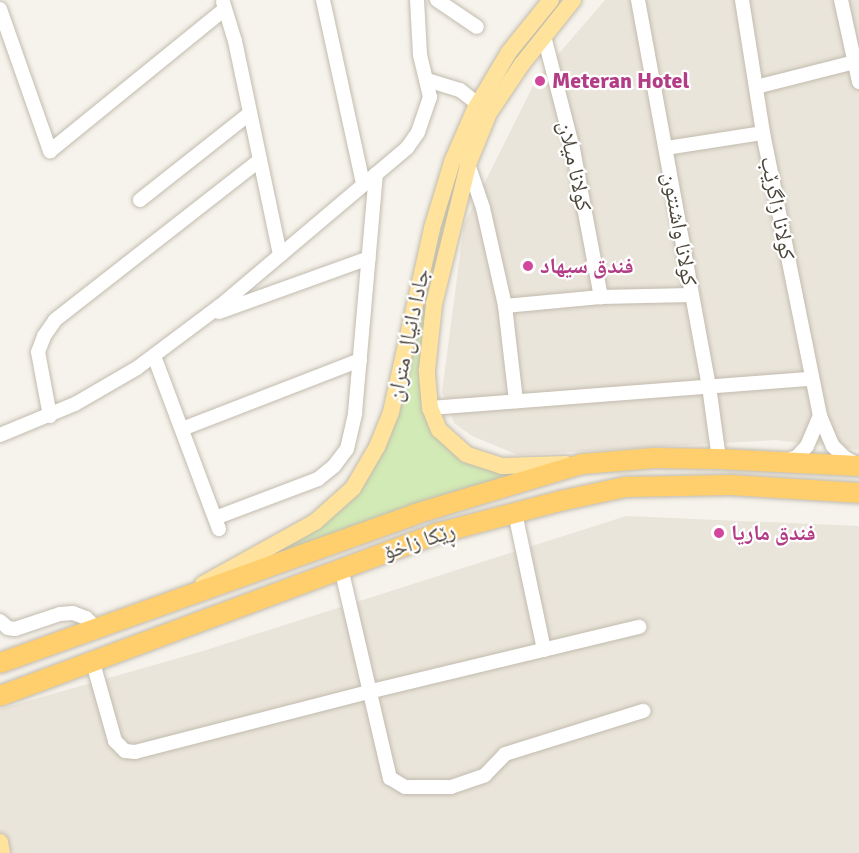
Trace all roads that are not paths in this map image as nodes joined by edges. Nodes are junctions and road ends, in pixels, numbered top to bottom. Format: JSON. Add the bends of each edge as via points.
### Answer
{"nodes":[{"id":1,"x":323,"y":0,"type":"edge"},
{"id":2,"x":417,"y":0,"type":"edge"},
{"id":3,"x":437,"y":0,"type":"edge"},
{"id":4,"x":551,"y":0,"type":"edge"},
{"id":5,"x":573,"y":0,"type":"edge"},
{"id":6,"x":638,"y":0,"type":"edge"},
{"id":7,"x":742,"y":0,"type":"edge"},
{"id":8,"x":841,"y":0,"type":"edge"},
{"id":9,"x":224,"y":4,"type":"edge"},
{"id":10,"x":0,"y":9,"type":"edge"},
{"id":11,"x":477,"y":27,"type":"dead end"},
{"id":12,"x":544,"y":36,"type":"junction"},
{"id":13,"x":857,"y":62,"type":"edge"},
{"id":14,"x":427,"y":80,"type":"junction"},
{"id":15,"x":859,"y":82,"type":"edge"},
{"id":16,"x":756,"y":87,"type":"junction"},
{"id":17,"x":478,"y":104,"type":"junction"},
{"id":18,"x":250,"y":113,"type":"junction"},
{"id":19,"x":763,"y":133,"type":"junction"},
{"id":20,"x":666,"y":148,"type":"junction"},
{"id":21,"x":462,"y":159,"type":"junction"},
{"id":22,"x":260,"y":160,"type":"junction"},
{"id":23,"x":376,"y":174,"type":"junction"},
{"id":24,"x":363,"y":184,"type":"junction"},
{"id":25,"x":140,"y":200,"type":"dead end"},
{"id":26,"x":280,"y":255,"type":"junction"},
{"id":27,"x":369,"y":258,"type":"junction"},
{"id":28,"x":691,"y":295,"type":"junction"},
{"id":29,"x":601,"y":297,"type":"junction"},
{"id":30,"x":505,"y":306,"type":"junction"},
{"id":31,"x":207,"y":316,"type":"junction"},
{"id":32,"x":154,"y":356,"type":"junction"},
{"id":33,"x":360,"y":360,"type":"junction"},
{"id":34,"x":811,"y":379,"type":"junction"},
{"id":35,"x":709,"y":386,"type":"junction"},
{"id":36,"x":516,"y":401,"type":"junction"},
{"id":37,"x":430,"y":408,"type":"junction"},
{"id":38,"x":50,"y":416,"type":"junction"},
{"id":39,"x":820,"y":416,"type":"junction"},
{"id":40,"x":182,"y":429,"type":"junction"},
{"id":41,"x":0,"y":435,"type":"edge"},
{"id":42,"x":719,"y":459,"type":"junction"},
{"id":43,"x":783,"y":462,"type":"junction"},
{"id":44,"x":582,"y":464,"type":"junction"},
{"id":45,"x":859,"y":466,"type":"edge"},
{"id":46,"x":859,"y":493,"type":"edge"},
{"id":47,"x":515,"y":513,"type":"junction"},
{"id":48,"x":341,"y":568,"type":"junction"},
{"id":49,"x":180,"y":599,"type":"junction"},
{"id":50,"x":0,"y":621,"type":"edge"},
{"id":51,"x":639,"y":627,"type":"dead end"},
{"id":52,"x":97,"y":629,"type":"junction"},
{"id":53,"x":544,"y":650,"type":"junction"},
{"id":54,"x":0,"y":663,"type":"edge"},
{"id":55,"x":93,"y":663,"type":"junction"},
{"id":56,"x":372,"y":691,"type":"junction"},
{"id":57,"x":0,"y":696,"type":"edge"},
{"id":58,"x":643,"y":711,"type":"dead end"},
{"id":59,"x":0,"y":842,"type":"edge"},
{"id":60,"x":2,"y":853,"type":"edge"}],
"edges":[{"from":1,"to":24,"type":"street"},
{"from":2,"to":14,"type":"street","via":[[420,55]]},
{"from":3,"to":11,"type":"street"},
{"from":4,"to":17,"type":"main road","name":"جادا دانيال متران","via":[[509,52]]},
{"from":5,"to":12,"type":"main road","name":"جادا دانيال متران"},
{"from":6,"to":20,"type":"street","name":"كولانا واشنتون"},
{"from":7,"to":16,"type":"street","name":"كولانا زاگرێب"},
{"from":8,"to":13,"type":"street"},
{"from":9,"to":10,"type":"street","via":[[50,151]]},
{"from":9,"to":18,"type":"street"},
{"from":12,"to":21,"type":"main road","name":"جادا دانيال متران","via":[[489,113]]},
{"from":12,"to":29,"type":"street","name":"كولانا ميلان","via":[[573,149]]},
{"from":13,"to":15,"type":"street"},
{"from":13,"to":16,"type":"street"},
{"from":14,"to":17,"type":"street","via":[[460,90]]},
{"from":14,"to":23,"type":"street","via":[[428,106],[418,132],[400,155]]},
{"from":16,"to":19,"type":"street","name":"كولانا زاگرێب"},
{"from":17,"to":21,"type":"main road","name":"جادا دانيال متران"},
{"from":18,"to":22,"type":"street"},
{"from":18,"to":25,"type":"street"},
{"from":19,"to":20,"type":"street"},
{"from":19,"to":34,"type":"street","name":"كولانا زاگرێب"},
{"from":20,"to":28,"type":"street","name":"كولانا واشنتون"},
{"from":21,"to":30,"type":"street"},
{"from":21,"to":37,"type":"main road","name":"جادا دانيال متران","via":[[434,304],[427,370]]},
{"from":21,"to":49,"type":"main road","name":"جادا دانيال متران","via":[[432,228],[391,412],[377,447],[353,488],[315,522]]},
{"from":22,"to":26,"type":"street"},
{"from":22,"to":38,"type":"street","via":[[55,320],[38,352]]},
{"from":23,"to":24,"type":"street"},
{"from":23,"to":27,"type":"street"},
{"from":24,"to":26,"type":"street"},
{"from":26,"to":31,"type":"street"},
{"from":27,"to":31,"type":"street"},
{"from":27,"to":33,"type":"street"},
{"from":28,"to":29,"type":"street"},
{"from":28,"to":35,"type":"street","name":"كولانا واشنتون"},
{"from":29,"to":30,"type":"street"},
{"from":30,"to":36,"type":"street"},
{"from":31,"to":32,"type":"street"},
{"from":32,"to":38,"type":"street","via":[[117,381]]},
{"from":32,"to":40,"type":"street"},
{"from":33,"to":40,"type":"street"},
{"from":33,"to":40,"type":"street","via":[[353,426],[347,449],[334,466],[307,484],[217,523]]},
{"from":34,"to":35,"type":"street"},
{"from":34,"to":39,"type":"street","name":"كولانا زاگرێب"},
{"from":35,"to":36,"type":"street"},
{"from":35,"to":42,"type":"street","name":"كولانا واشنتون"},
{"from":36,"to":37,"type":"street"},
{"from":37,"to":44,"type":"main road","name":"جادا دانيال متران","via":[[439,430],[466,454],[502,466]]},
{"from":38,"to":41,"type":"street"},
{"from":39,"to":43,"type":"street","via":[[807,446],[796,457]]},
{"from":39,"to":45,"type":"street","name":"كولانا زاگرێب","via":[[833,446]]},
{"from":42,"to":43,"type":"highway","name":"ڕێکا زاخۆ"},
{"from":42,"to":44,"type":"highway","name":"ڕێکا زاخۆ","via":[[655,458]]},
{"from":43,"to":45,"type":"highway","name":"ڕێکا زاخۆ"},
{"from":44,"to":49,"type":"highway","name":"ڕێکا زاخۆ","via":[[415,514]]},
{"from":46,"to":47,"type":"highway","name":"ڕێکا زاخۆ","via":[[729,485],[626,487]]},
{"from":47,"to":48,"type":"highway","name":"ڕێکا زاخۆ","via":[[435,534]]},
{"from":47,"to":53,"type":"street"},
{"from":48,"to":55,"type":"highway","name":"ڕێکا زاخۆ"},
{"from":48,"to":56,"type":"street"},
{"from":49,"to":52,"type":"highway","name":"ڕێکا زاخۆ"},
{"from":50,"to":52,"type":"street","via":[[15,629],[73,613],[86,618]]},
{"from":51,"to":53,"type":"street"},
{"from":52,"to":54,"type":"highway","name":"ڕێکا زاخۆ"},
{"from":53,"to":56,"type":"street"},
{"from":55,"to":56,"type":"street","via":[[115,741],[130,752]]},
{"from":55,"to":57,"type":"highway","name":"ڕێکا زاخۆ"},
{"from":56,"to":58,"type":"street","via":[[390,778],[405,787],[451,787],[485,775],[506,754]]},
{"from":59,"to":60,"type":"main road"}]}
